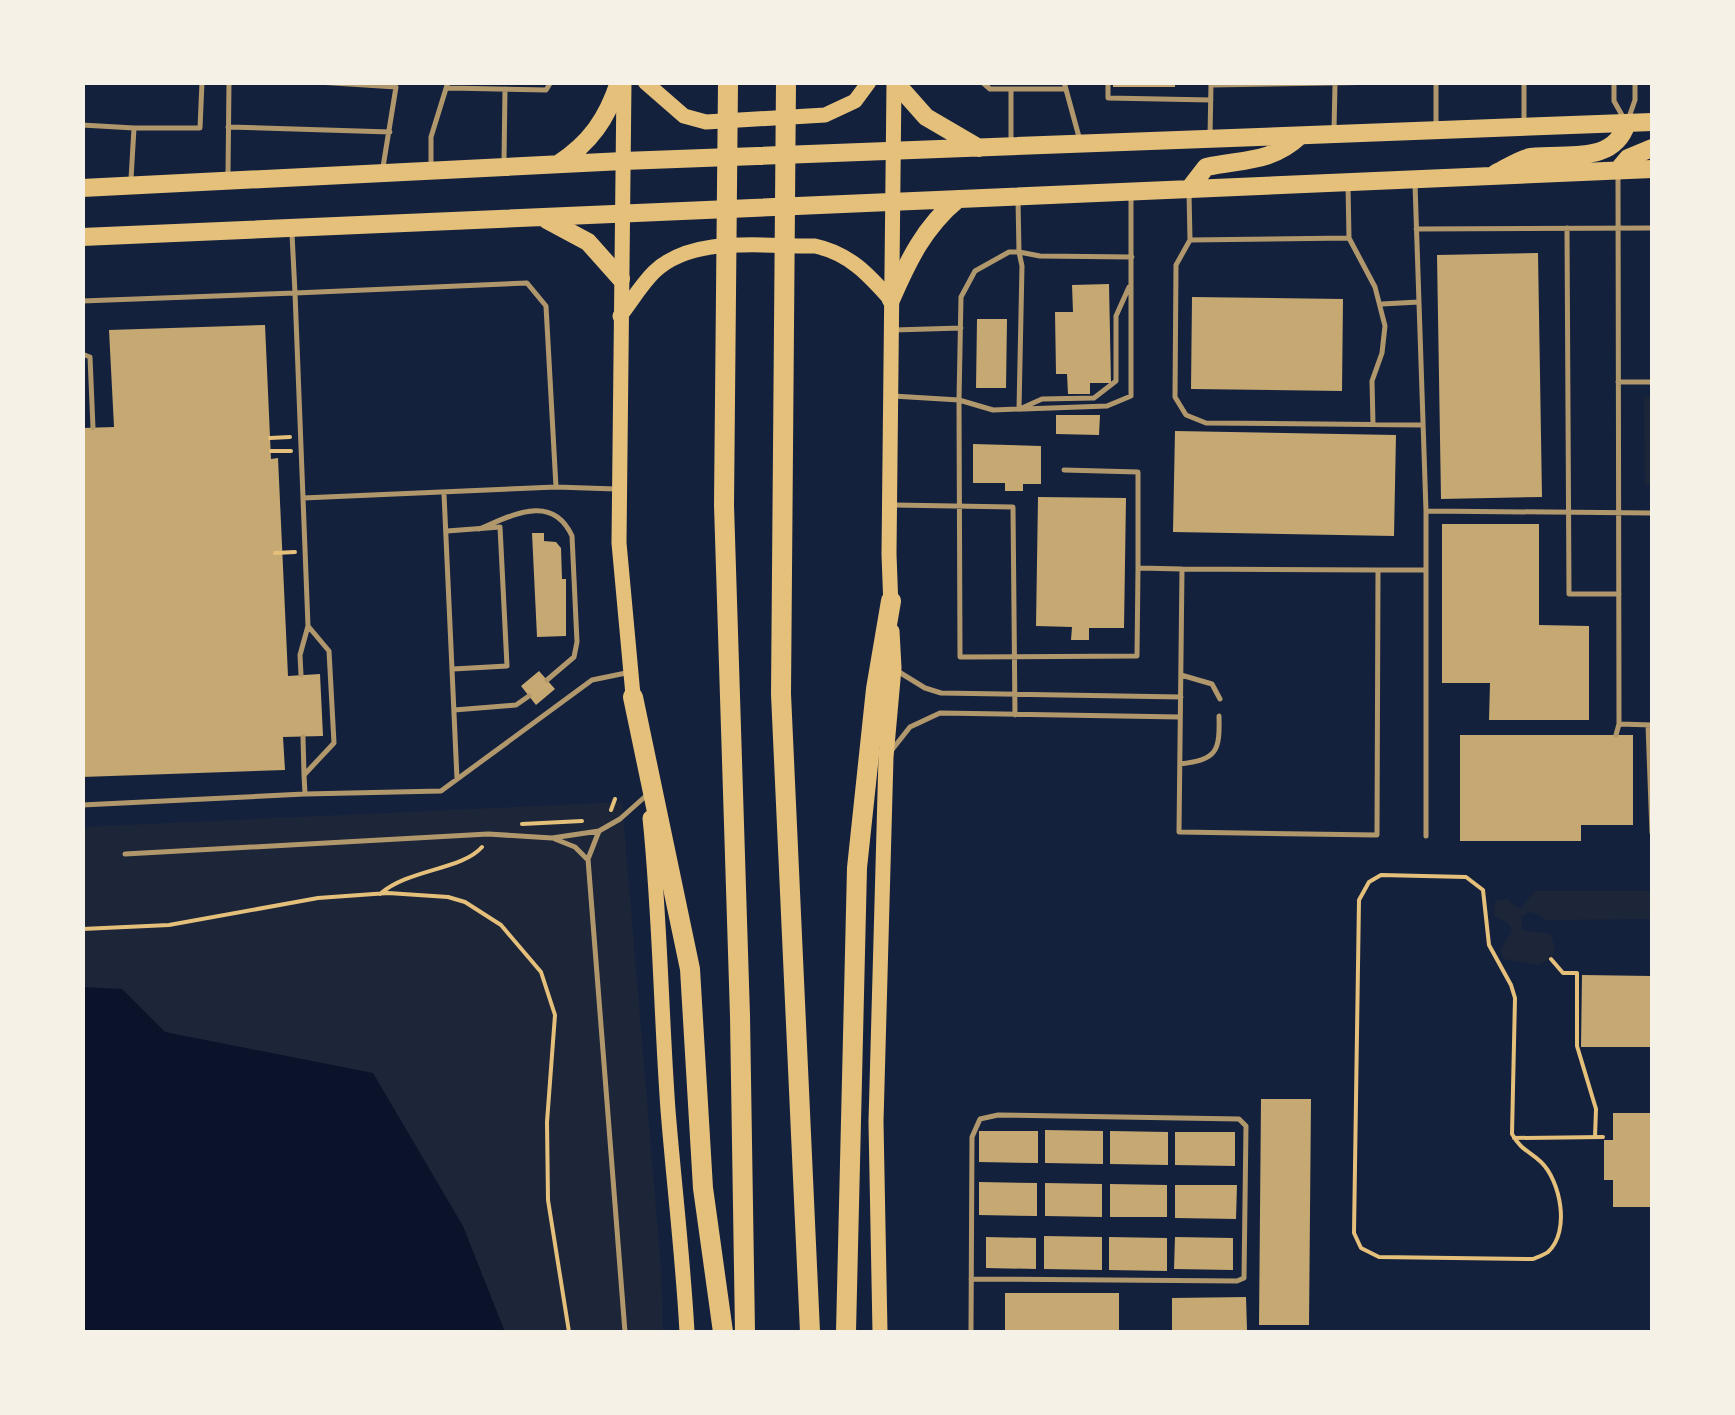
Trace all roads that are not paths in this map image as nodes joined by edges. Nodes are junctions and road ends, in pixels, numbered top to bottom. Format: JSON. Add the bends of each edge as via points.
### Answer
{"nodes":[{"id":1,"x":202,"y":82,"type":"edge"},
{"id":2,"x":229,"y":82,"type":"edge"},
{"id":3,"x":318,"y":82,"type":"edge"},
{"id":4,"x":551,"y":82,"type":"edge"},
{"id":5,"x":622,"y":82,"type":"edge"},
{"id":6,"x":645,"y":82,"type":"edge"},
{"id":7,"x":728,"y":82,"type":"edge"},
{"id":8,"x":786,"y":82,"type":"edge"},
{"id":9,"x":869,"y":82,"type":"edge"},
{"id":10,"x":894,"y":82,"type":"edge"},
{"id":11,"x":982,"y":82,"type":"edge"},
{"id":12,"x":1108,"y":82,"type":"edge"},
{"id":13,"x":1386,"y":82,"type":"edge"},
{"id":14,"x":1436,"y":82,"type":"edge"},
{"id":15,"x":1524,"y":82,"type":"edge"},
{"id":16,"x":1614,"y":82,"type":"edge"},
{"id":17,"x":1635,"y":82,"type":"edge"},
{"id":18,"x":396,"y":84,"type":"edge"},
{"id":19,"x":1211,"y":84,"type":"edge"},
{"id":20,"x":1286,"y":84,"type":"edge"},
{"id":21,"x":1335,"y":84,"type":"edge"},
{"id":22,"x":448,"y":85,"type":"edge"},
{"id":23,"x":1064,"y":86,"type":"edge"},
{"id":24,"x":505,"y":89,"type":"junction"},
{"id":25,"x":1012,"y":89,"type":"junction"},
{"id":26,"x":1211,"y":100,"type":"junction"},
{"id":27,"x":1652,"y":122,"type":"edge"},
{"id":28,"x":1627,"y":123,"type":"junction"},
{"id":29,"x":82,"y":125,"type":"edge"},
{"id":30,"x":228,"y":126,"type":"junction"},
{"id":31,"x":1524,"y":127,"type":"junction"},
{"id":32,"x":134,"y":128,"type":"junction"},
{"id":33,"x":1436,"y":131,"type":"junction"},
{"id":34,"x":390,"y":132,"type":"junction"},
{"id":35,"x":1334,"y":135,"type":"junction"},
{"id":36,"x":1300,"y":136,"type":"junction"},
{"id":37,"x":1210,"y":140,"type":"junction"},
{"id":38,"x":1082,"y":144,"type":"junction"},
{"id":39,"x":1011,"y":147,"type":"junction"},
{"id":40,"x":979,"y":148,"type":"junction"},
{"id":41,"x":1652,"y":148,"type":"edge"},
{"id":42,"x":893,"y":152,"type":"junction"},
{"id":43,"x":623,"y":162,"type":"junction"},
{"id":44,"x":557,"y":165,"type":"junction"},
{"id":45,"x":504,"y":168,"type":"junction"},
{"id":46,"x":1652,"y":168,"type":"edge"},
{"id":47,"x":1618,"y":170,"type":"junction"},
{"id":48,"x":430,"y":172,"type":"junction"},
{"id":49,"x":382,"y":175,"type":"junction"},
{"id":50,"x":1491,"y":176,"type":"junction"},
{"id":51,"x":1414,"y":179,"type":"junction"},
{"id":52,"x":1348,"y":182,"type":"junction"},
{"id":53,"x":228,"y":183,"type":"junction"},
{"id":54,"x":131,"y":187,"type":"junction"},
{"id":55,"x":82,"y":188,"type":"edge"},
{"id":56,"x":1188,"y":189,"type":"junction"},
{"id":57,"x":1131,"y":192,"type":"junction"},
{"id":58,"x":1018,"y":196,"type":"junction"},
{"id":59,"x":958,"y":199,"type":"junction"},
{"id":60,"x":893,"y":202,"type":"junction"},
{"id":61,"x":622,"y":214,"type":"junction"},
{"id":62,"x":542,"y":217,"type":"junction"},
{"id":63,"x":292,"y":228,"type":"junction"},
{"id":64,"x":1567,"y":228,"type":"junction"},
{"id":65,"x":1618,"y":228,"type":"junction"},
{"id":66,"x":1652,"y":228,"type":"edge"},
{"id":67,"x":1416,"y":229,"type":"junction"},
{"id":68,"x":82,"y":237,"type":"edge"},
{"id":69,"x":1350,"y":238,"type":"junction"},
{"id":70,"x":1190,"y":240,"type":"junction"},
{"id":71,"x":1019,"y":252,"type":"junction"},
{"id":72,"x":1132,"y":257,"type":"junction"},
{"id":73,"x":620,"y":278,"type":"junction"},
{"id":74,"x":1132,"y":282,"type":"junction"},
{"id":75,"x":296,"y":293,"type":"junction"},
{"id":76,"x":82,"y":300,"type":"edge"},
{"id":77,"x":892,"y":300,"type":"junction"},
{"id":78,"x":1419,"y":302,"type":"junction"},
{"id":79,"x":1381,"y":304,"type":"junction"},
{"id":80,"x":620,"y":316,"type":"junction"},
{"id":81,"x":960,"y":328,"type":"junction"},
{"id":82,"x":890,"y":330,"type":"junction"},
{"id":83,"x":82,"y":354,"type":"edge"},
{"id":84,"x":1618,"y":382,"type":"junction"},
{"id":85,"x":1652,"y":382,"type":"edge"},
{"id":86,"x":891,"y":396,"type":"junction"},
{"id":87,"x":959,"y":400,"type":"junction"},
{"id":88,"x":1019,"y":409,"type":"junction"},
{"id":89,"x":1372,"y":424,"type":"junction"},
{"id":90,"x":1423,"y":426,"type":"junction"},
{"id":91,"x":94,"y":428,"type":"dead end"},
{"id":92,"x":1064,"y":470,"type":"dead end"},
{"id":93,"x":556,"y":488,"type":"junction"},
{"id":94,"x":619,"y":489,"type":"junction"},
{"id":95,"x":444,"y":494,"type":"junction"},
{"id":96,"x":303,"y":498,"type":"junction"},
{"id":97,"x":889,"y":506,"type":"junction"},
{"id":98,"x":961,"y":506,"type":"junction"},
{"id":99,"x":1426,"y":511,"type":"junction"},
{"id":100,"x":1569,"y":512,"type":"junction"},
{"id":101,"x":1618,"y":512,"type":"junction"},
{"id":102,"x":1652,"y":513,"type":"edge"},
{"id":103,"x":479,"y":529,"type":"junction"},
{"id":104,"x":447,"y":531,"type":"junction"},
{"id":105,"x":1138,"y":568,"type":"junction"},
{"id":106,"x":1182,"y":569,"type":"junction"},
{"id":107,"x":1378,"y":570,"type":"junction"},
{"id":108,"x":1426,"y":570,"type":"junction"},
{"id":109,"x":1618,"y":594,"type":"junction"},
{"id":110,"x":891,"y":601,"type":"junction"},
{"id":111,"x":308,"y":626,"type":"junction"},
{"id":112,"x":1015,"y":656,"type":"junction"},
{"id":113,"x":894,"y":668,"type":"junction"},
{"id":114,"x":453,"y":669,"type":"junction"},
{"id":115,"x":629,"y":672,"type":"junction"},
{"id":116,"x":301,"y":675,"type":"dead end"},
{"id":117,"x":1181,"y":675,"type":"junction"},
{"id":118,"x":547,"y":680,"type":"dead end"},
{"id":119,"x":1016,"y":693,"type":"junction"},
{"id":120,"x":529,"y":696,"type":"dead end"},
{"id":121,"x":633,"y":696,"type":"junction"},
{"id":122,"x":1180,"y":697,"type":"junction"},
{"id":123,"x":1220,"y":699,"type":"dead end"},
{"id":124,"x":454,"y":710,"type":"junction"},
{"id":125,"x":1015,"y":715,"type":"junction"},
{"id":126,"x":1219,"y":716,"type":"dead end"},
{"id":127,"x":1180,"y":717,"type":"junction"},
{"id":128,"x":1619,"y":724,"type":"junction"},
{"id":129,"x":1650,"y":724,"type":"edge"},
{"id":130,"x":1616,"y":735,"type":"dead end"},
{"id":131,"x":303,"y":737,"type":"dead end"},
{"id":132,"x":886,"y":757,"type":"junction"},
{"id":133,"x":1180,"y":764,"type":"junction"},
{"id":134,"x":304,"y":775,"type":"junction"},
{"id":135,"x":457,"y":780,"type":"junction"},
{"id":136,"x":305,"y":794,"type":"junction"},
{"id":137,"x":648,"y":794,"type":"junction"},
{"id":138,"x":82,"y":805,"type":"edge"},
{"id":139,"x":599,"y":831,"type":"junction"},
{"id":140,"x":1652,"y":833,"type":"edge"},
{"id":141,"x":1426,"y":836,"type":"dead end"},
{"id":142,"x":552,"y":838,"type":"junction"},
{"id":143,"x":125,"y":854,"type":"dead end"},
{"id":144,"x":588,"y":860,"type":"junction"},
{"id":145,"x":971,"y":1280,"type":"junction"},
{"id":146,"x":625,"y":1332,"type":"edge"},
{"id":147,"x":687,"y":1332,"type":"edge"},
{"id":148,"x":723,"y":1332,"type":"edge"},
{"id":149,"x":745,"y":1332,"type":"edge"},
{"id":150,"x":810,"y":1332,"type":"edge"},
{"id":151,"x":846,"y":1332,"type":"edge"},
{"id":152,"x":880,"y":1332,"type":"edge"},
{"id":153,"x":972,"y":1332,"type":"edge"}],
"edges":[{"from":1,"to":32,"type":"lane","via":[[200,128]]},
{"from":2,"to":30,"type":"lane"},
{"from":3,"to":18,"type":"lane"},
{"from":4,"to":24,"type":"lane","via":[[546,90]]},
{"from":5,"to":43,"type":"main road"},
{"from":5,"to":44,"type":"main road","via":[[594,134]]},
{"from":6,"to":9,"type":"main road","via":[[684,116],[706,122],[826,115],[856,101]]},
{"from":7,"to":149,"type":"highway","via":[[724,505]]},
{"from":8,"to":150,"type":"highway","via":[[782,694]]},
{"from":10,"to":40,"type":"main road","via":[[926,118]]},
{"from":10,"to":42,"type":"main road"},
{"from":11,"to":25,"type":"lane"},
{"from":12,"to":26,"type":"lane","via":[[1108,98]]},
{"from":13,"to":21,"type":"lane"},
{"from":14,"to":33,"type":"lane"},
{"from":15,"to":31,"type":"lane"},
{"from":16,"to":28,"type":"lane","via":[[1614,101]]},
{"from":17,"to":28,"type":"lane"},
{"from":18,"to":34,"type":"lane"},
{"from":19,"to":20,"type":"lane"},
{"from":19,"to":26,"type":"lane"},
{"from":20,"to":21,"type":"lane"},
{"from":21,"to":35,"type":"lane"},
{"from":22,"to":24,"type":"lane"},
{"from":22,"to":48,"type":"lane","via":[[431,137]]},
{"from":23,"to":25,"type":"lane"},
{"from":23,"to":38,"type":"lane"},
{"from":24,"to":45,"type":"lane"},
{"from":25,"to":39,"type":"lane"},
{"from":26,"to":37,"type":"lane"},
{"from":27,"to":28,"type":"main road"},
{"from":28,"to":31,"type":"main road"},
{"from":28,"to":50,"type":"main road","via":[[1609,148],[1528,157]]},
{"from":29,"to":32,"type":"lane"},
{"from":30,"to":34,"type":"lane"},
{"from":30,"to":53,"type":"lane"},
{"from":31,"to":33,"type":"main road"},
{"from":32,"to":54,"type":"lane"},
{"from":33,"to":35,"type":"main road"},
{"from":34,"to":49,"type":"lane"},
{"from":35,"to":36,"type":"main road"},
{"from":36,"to":37,"type":"main road"},
{"from":36,"to":56,"type":"main road","via":[[1284,152],[1206,167]]},
{"from":37,"to":38,"type":"main road"},
{"from":38,"to":39,"type":"main road"},
{"from":39,"to":40,"type":"main road"},
{"from":40,"to":42,"type":"main road"},
{"from":41,"to":47,"type":"main road"},
{"from":42,"to":43,"type":"main road"},
{"from":42,"to":60,"type":"main road"},
{"from":43,"to":44,"type":"main road"},
{"from":43,"to":61,"type":"main road"},
{"from":44,"to":45,"type":"main road"},
{"from":45,"to":48,"type":"main road"},
{"from":46,"to":47,"type":"main road"},
{"from":47,"to":50,"type":"main road"},
{"from":47,"to":65,"type":"lane"},
{"from":48,"to":49,"type":"main road"},
{"from":49,"to":53,"type":"main road"},
{"from":50,"to":51,"type":"main road"},
{"from":51,"to":52,"type":"main road"},
{"from":51,"to":67,"type":"lane"},
{"from":52,"to":56,"type":"main road"},
{"from":52,"to":69,"type":"lane"},
{"from":53,"to":54,"type":"main road"},
{"from":54,"to":55,"type":"main road"},
{"from":56,"to":57,"type":"main road"},
{"from":56,"to":70,"type":"lane"},
{"from":57,"to":58,"type":"main road"},
{"from":57,"to":72,"type":"lane"},
{"from":58,"to":59,"type":"main road"},
{"from":58,"to":71,"type":"lane"},
{"from":59,"to":60,"type":"main road"},
{"from":59,"to":77,"type":"main road","via":[[920,241]]},
{"from":60,"to":61,"type":"main road"},
{"from":60,"to":77,"type":"main road"},
{"from":61,"to":62,"type":"main road"},
{"from":61,"to":73,"type":"main road"},
{"from":62,"to":63,"type":"main road"},
{"from":62,"to":73,"type":"main road","via":[[588,242]]},
{"from":63,"to":68,"type":"main road"},
{"from":63,"to":75,"type":"lane"},
{"from":64,"to":65,"type":"lane"},
{"from":64,"to":67,"type":"lane"},
{"from":64,"to":100,"type":"lane"},
{"from":65,"to":66,"type":"lane"},
{"from":65,"to":84,"type":"lane"},
{"from":67,"to":78,"type":"lane"},
{"from":69,"to":70,"type":"lane"},
{"from":69,"to":79,"type":"lane"},
{"from":70,"to":89,"type":"lane","via":[[1176,265],[1176,397],[1186,415],[1206,422]]},
{"from":71,"to":72,"type":"lane"},
{"from":71,"to":81,"type":"lane","via":[[974,271],[960,297]]},
{"from":71,"to":88,"type":"lane"},
{"from":72,"to":74,"type":"lane"},
{"from":73,"to":80,"type":"main road"},
{"from":74,"to":88,"type":"lane","via":[[1116,316],[1116,381],[1094,398],[1042,399]]},
{"from":74,"to":88,"type":"lane","via":[[1131,396],[1107,406]]},
{"from":75,"to":76,"type":"lane"},
{"from":75,"to":93,"type":"lane","via":[[527,284],[546,306]]},
{"from":75,"to":96,"type":"lane"},
{"from":77,"to":80,"type":"main road","via":[[832,249],[710,248],[676,256],[654,272]]},
{"from":77,"to":82,"type":"main road"},
{"from":78,"to":79,"type":"lane"},
{"from":78,"to":90,"type":"lane"},
{"from":79,"to":89,"type":"lane","via":[[1385,326],[1372,381]]},
{"from":80,"to":94,"type":"main road"},
{"from":81,"to":82,"type":"lane"},
{"from":81,"to":87,"type":"lane"},
{"from":82,"to":86,"type":"main road"},
{"from":83,"to":91,"type":"lane","via":[[90,357]]},
{"from":84,"to":85,"type":"lane"},
{"from":84,"to":101,"type":"lane"},
{"from":86,"to":87,"type":"lane"},
{"from":86,"to":97,"type":"main road"},
{"from":87,"to":88,"type":"lane"},
{"from":87,"to":98,"type":"lane"},
{"from":89,"to":90,"type":"lane"},
{"from":90,"to":99,"type":"lane"},
{"from":92,"to":105,"type":"lane","via":[[1138,472]]},
{"from":93,"to":94,"type":"lane"},
{"from":93,"to":95,"type":"lane"},
{"from":94,"to":115,"type":"main road"},
{"from":95,"to":96,"type":"lane"},
{"from":95,"to":104,"type":"lane"},
{"from":96,"to":111,"type":"lane"},
{"from":97,"to":98,"type":"lane"},
{"from":97,"to":110,"type":"main road"},
{"from":98,"to":112,"type":"lane","via":[[1014,507]]},
{"from":98,"to":112,"type":"lane","via":[[960,656]]},
{"from":99,"to":100,"type":"lane"},
{"from":99,"to":108,"type":"lane"},
{"from":100,"to":101,"type":"lane"},
{"from":100,"to":109,"type":"lane","via":[[1569,594]]},
{"from":101,"to":102,"type":"lane"},
{"from":101,"to":109,"type":"lane"},
{"from":103,"to":104,"type":"lane"},
{"from":103,"to":114,"type":"lane","via":[[500,528],[507,666]]},
{"from":103,"to":118,"type":"lane","via":[[512,513],[542,511],[558,516],[572,536],[577,642],[574,657]]},
{"from":104,"to":114,"type":"lane"},
{"from":105,"to":106,"type":"lane"},
{"from":105,"to":112,"type":"lane","via":[[1137,656]]},
{"from":106,"to":107,"type":"lane"},
{"from":106,"to":117,"type":"lane"},
{"from":107,"to":108,"type":"lane"},
{"from":107,"to":133,"type":"lane","via":[[1377,835],[1180,832]]},
{"from":108,"to":141,"type":"lane"},
{"from":109,"to":128,"type":"lane"},
{"from":110,"to":113,"type":"main road"},
{"from":110,"to":151,"type":"highway","via":[[857,868]]},
{"from":111,"to":116,"type":"lane"},
{"from":111,"to":134,"type":"lane","via":[[330,651],[334,743]]},
{"from":112,"to":119,"type":"lane"},
{"from":113,"to":119,"type":"lane","via":[[941,693]]},
{"from":113,"to":132,"type":"main road"},
{"from":114,"to":124,"type":"lane"},
{"from":115,"to":121,"type":"main road"},
{"from":115,"to":135,"type":"lane","via":[[592,680]]},
{"from":117,"to":122,"type":"lane"},
{"from":117,"to":123,"type":"lane","via":[[1212,684]]},
{"from":119,"to":122,"type":"lane"},
{"from":119,"to":125,"type":"lane"},
{"from":120,"to":124,"type":"lane","via":[[516,706]]},
{"from":121,"to":137,"type":"main road"},
{"from":121,"to":148,"type":"highway","via":[[690,969],[703,1188]]},
{"from":122,"to":127,"type":"lane"},
{"from":124,"to":135,"type":"lane"},
{"from":125,"to":127,"type":"lane"},
{"from":125,"to":132,"type":"lane","via":[[924,718]]},
{"from":126,"to":133,"type":"lane","via":[[1214,754]]},
{"from":127,"to":133,"type":"lane"},
{"from":128,"to":129,"type":"lane"},
{"from":128,"to":130,"type":"lane"},
{"from":129,"to":140,"type":"lane"},
{"from":131,"to":134,"type":"lane"},
{"from":132,"to":152,"type":"main road","via":[[876,1122]]},
{"from":134,"to":136,"type":"lane"},
{"from":135,"to":136,"type":"lane","via":[[442,791]]},
{"from":136,"to":138,"type":"lane"},
{"from":137,"to":139,"type":"lane"},
{"from":137,"to":147,"type":"main road"},
{"from":139,"to":142,"type":"lane"},
{"from":139,"to":144,"type":"lane"},
{"from":142,"to":143,"type":"lane","via":[[488,834]]},
{"from":142,"to":144,"type":"lane","via":[[576,846]]},
{"from":144,"to":146,"type":"lane"},
{"from":145,"to":145,"type":"lane","via":[[972,1138],[980,1120],[1239,1120],[1246,1126],[1244,1278]]},
{"from":145,"to":153,"type":"lane"}]}
